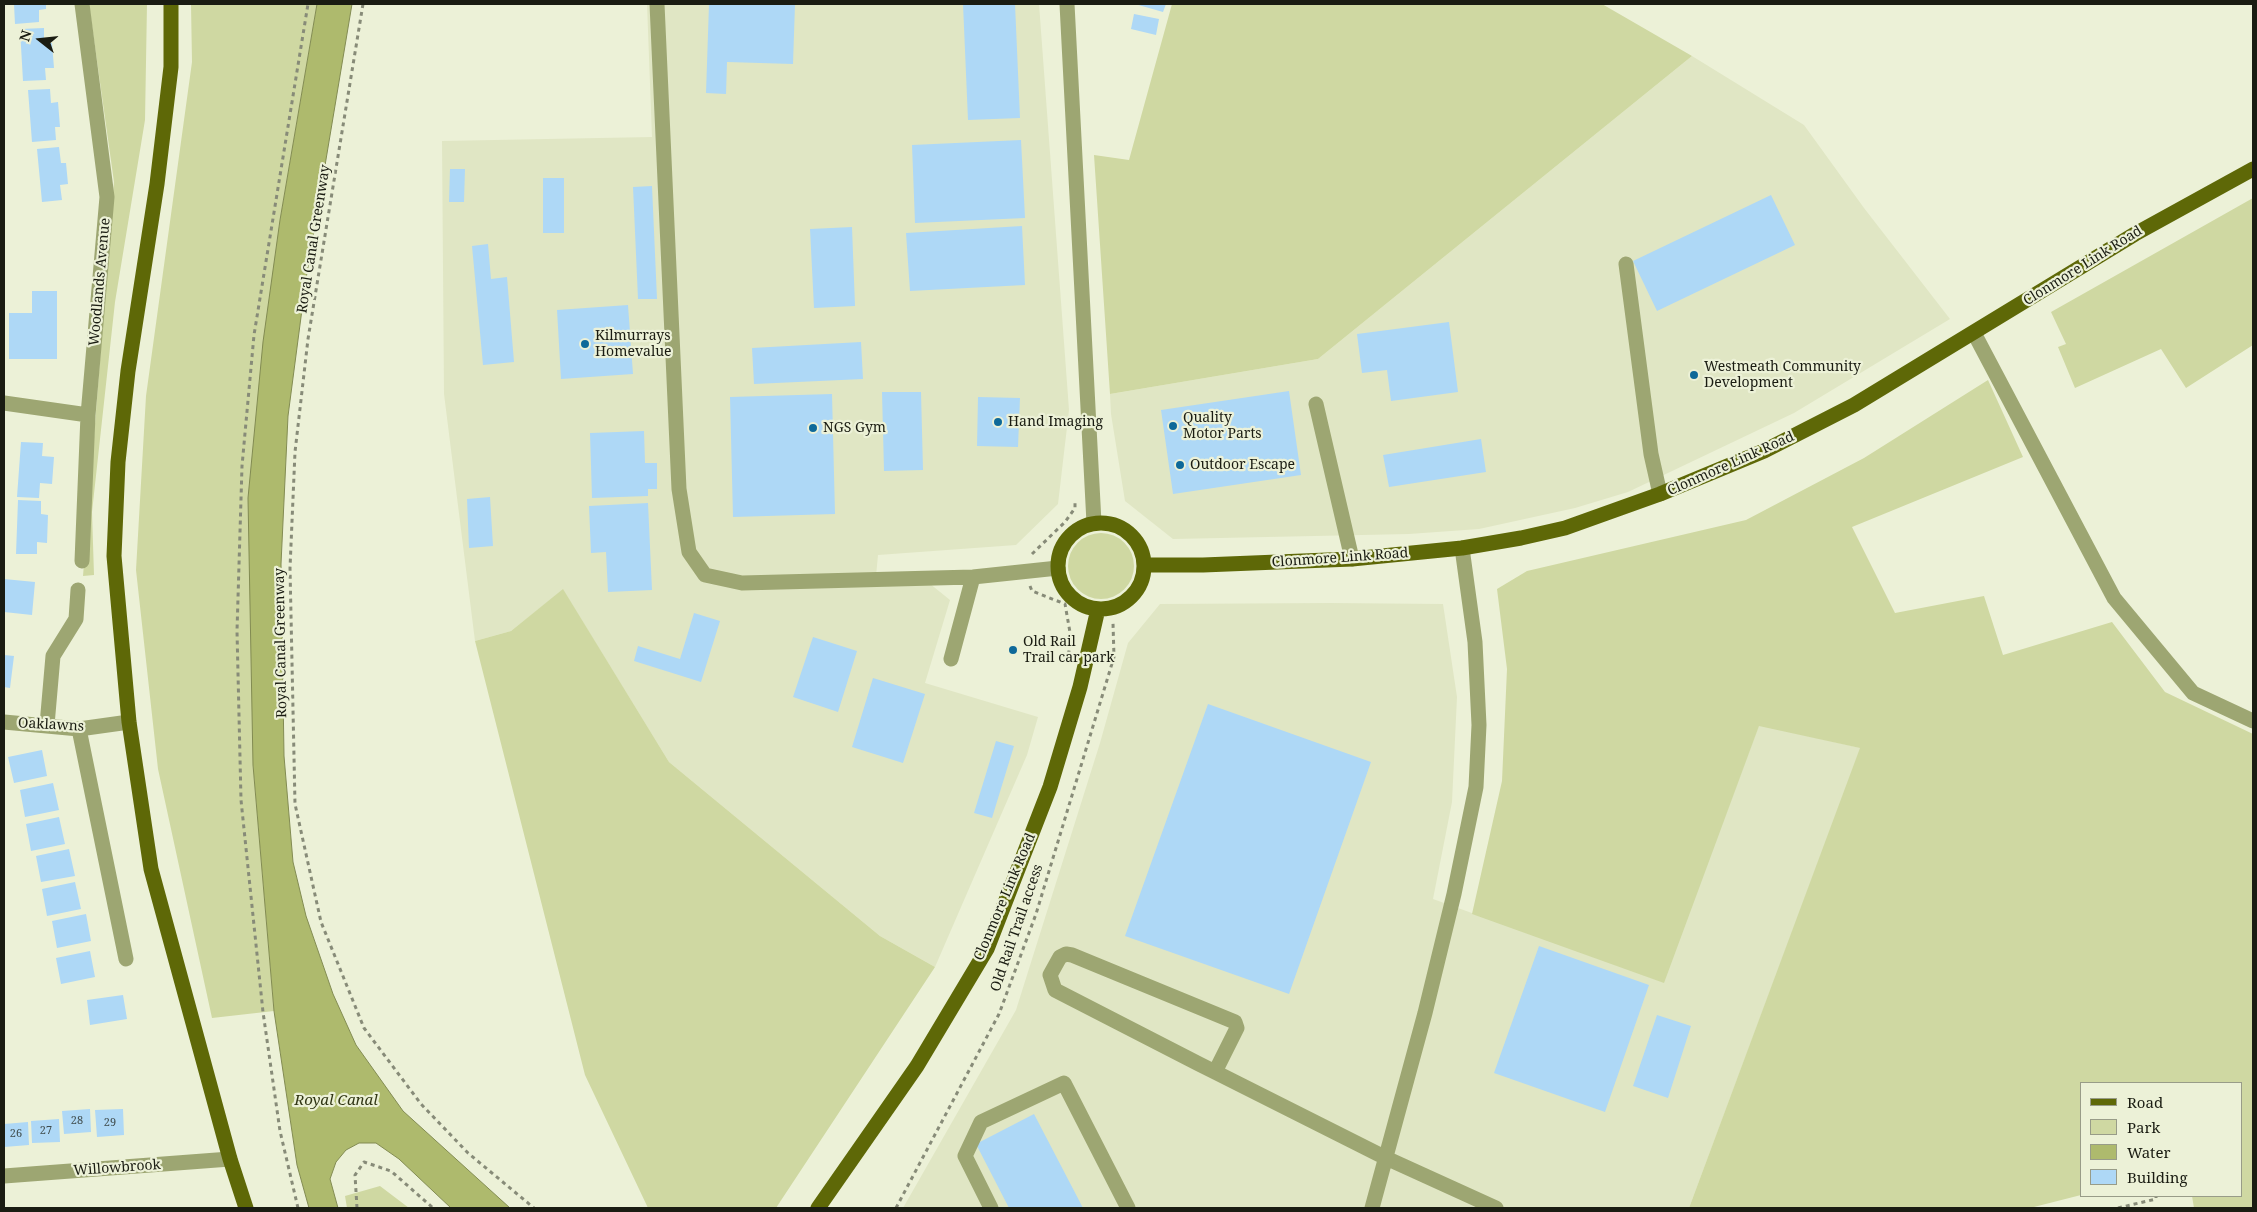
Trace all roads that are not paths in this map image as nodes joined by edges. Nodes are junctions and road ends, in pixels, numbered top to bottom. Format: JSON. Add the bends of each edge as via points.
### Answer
{"nodes":[{"id":1,"x":82,"y":4,"type":"edge"},
{"id":2,"x":171,"y":4,"type":"edge"},
{"id":3,"x":657,"y":4,"type":"edge"},
{"id":4,"x":1066,"y":4,"type":"edge"},
{"id":5,"x":2253,"y":169,"type":"edge"},
{"id":6,"x":1626,"y":264,"type":"dead end"},
{"id":7,"x":1974,"y":333,"type":"junction"},
{"id":8,"x":4,"y":403,"type":"edge"},
{"id":9,"x":1316,"y":404,"type":"dead end"},
{"id":10,"x":88,"y":415,"type":"junction"},
{"id":11,"x":1660,"y":494,"type":"junction"},
{"id":12,"x":1094,"y":523,"type":"junction"},
{"id":13,"x":1462,"y":548,"type":"junction"},
{"id":14,"x":1352,"y":559,"type":"junction"},
{"id":15,"x":82,"y":561,"type":"dead end"},
{"id":16,"x":1145,"y":565,"type":"junction"},
{"id":17,"x":1058,"y":568,"type":"junction"},
{"id":18,"x":973,"y":578,"type":"junction"},
{"id":19,"x":78,"y":590,"type":"dead end"},
{"id":20,"x":1105,"y":608,"type":"junction"},
{"id":21,"x":951,"y":659,"type":"dead end"},
{"id":22,"x":2253,"y":721,"type":"edge"},
{"id":23,"x":4,"y":722,"type":"edge"},
{"id":24,"x":129,"y":722,"type":"junction"},
{"id":25,"x":47,"y":726,"type":"junction"},
{"id":26,"x":79,"y":728,"type":"junction"},
{"id":27,"x":126,"y":959,"type":"dead end"},
{"id":28,"x":1215,"y":1072,"type":"junction"},
{"id":29,"x":1386,"y":1158,"type":"junction"},
{"id":30,"x":230,"y":1159,"type":"junction"},
{"id":31,"x":4,"y":1176,"type":"edge"},
{"id":32,"x":1373,"y":1204,"type":"edge"},
{"id":33,"x":246,"y":1208,"type":"edge"},
{"id":34,"x":818,"y":1208,"type":"edge"},
{"id":35,"x":991,"y":1208,"type":"edge"},
{"id":36,"x":1128,"y":1208,"type":"edge"},
{"id":37,"x":1496,"y":1208,"type":"edge"}],
"edges":[{"from":1,"to":10,"type":"street","name":"Woodlands Avenue","via":[[108,197]]},
{"from":2,"to":24,"type":"main road","via":[[171,67],[118,462],[114,556]]},
{"from":3,"to":18,"type":"street","via":[[679,489],[689,552],[705,575],[742,583]]},
{"from":4,"to":12,"type":"street"},
{"from":5,"to":7,"type":"main road","name":"Clonmore Link Road","via":[[2135,234]]},
{"from":6,"to":11,"type":"street","via":[[1651,454]]},
{"from":7,"to":11,"type":"main road","name":"Clonmore Link Road","via":[[1854,405],[1764,451]]},
{"from":7,"to":22,"type":"street","via":[[2114,598],[2193,693]]},
{"from":8,"to":10,"type":"street"},
{"from":9,"to":14,"type":"street"},
{"from":10,"to":15,"type":"street","name":"Woodlands Avenue"},
{"from":11,"to":13,"type":"main road","name":"Clonmore Link Road","via":[[1565,528]]},
{"from":12,"to":16,"type":"main road","via":[[1109,523],[1123,528],[1142,550]]},
{"from":12,"to":17,"type":"main road","via":[[1072,534],[1062,550]]},
{"from":13,"to":14,"type":"main road","name":"Clonmore Link Road"},
{"from":13,"to":29,"type":"street","via":[[1476,642],[1479,724],[1476,787],[1454,894]]},
{"from":14,"to":16,"type":"main road","name":"Clonmore Link Road"},
{"from":16,"to":20,"type":"main road","via":[[1136,592],[1126,602]]},
{"from":17,"to":18,"type":"street"},
{"from":17,"to":20,"type":"main road","via":[[1066,591],[1075,600],[1086,606]]},
{"from":18,"to":21,"type":"street"},
{"from":19,"to":25,"type":"street","via":[[76,620],[54,656]]},
{"from":20,"to":34,"type":"main road","name":"Clonmore Link Road","via":[[1050,786],[987,949],[917,1066]]},
{"from":23,"to":25,"type":"street","name":"Oaklawns"},
{"from":24,"to":26,"type":"street","name":"Oaklawns"},
{"from":24,"to":30,"type":"main road","via":[[151,869]]},
{"from":25,"to":26,"type":"street","name":"Oaklawns"},
{"from":26,"to":27,"type":"street"},
{"from":28,"to":28,"type":"street","via":[[1055,990],[1050,976],[1060,957],[1072,955],[1235,1022],[1237,1028]]},
{"from":28,"to":29,"type":"street"},
{"from":29,"to":32,"type":"street"},
{"from":29,"to":37,"type":"street"},
{"from":30,"to":31,"type":"street","name":"Willowbrook"},
{"from":30,"to":33,"type":"main road"},
{"from":35,"to":36,"type":"street","via":[[966,1156],[981,1122],[1064,1083]]}]}
